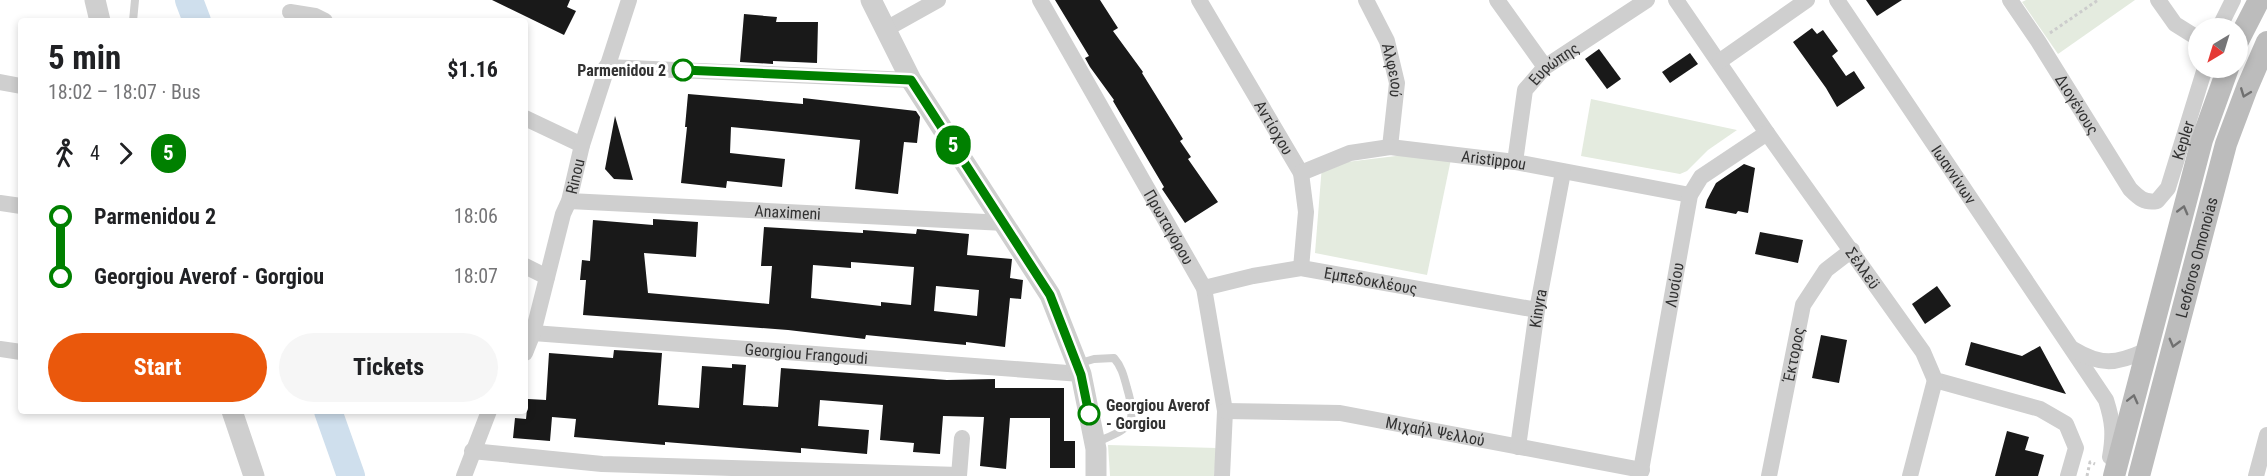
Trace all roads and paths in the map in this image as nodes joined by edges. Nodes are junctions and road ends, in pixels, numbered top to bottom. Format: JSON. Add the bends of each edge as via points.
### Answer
{"nodes":[{"id":1,"x":95,"y":0,"type":"edge"},
{"id":2,"x":135,"y":0,"type":"edge"},
{"id":3,"x":629,"y":0,"type":"edge"},
{"id":4,"x":872,"y":0,"type":"edge"},
{"id":5,"x":938,"y":0,"type":"edge"},
{"id":6,"x":1040,"y":0,"type":"edge"},
{"id":7,"x":1199,"y":0,"type":"edge"},
{"id":8,"x":1366,"y":0,"type":"edge"},
{"id":9,"x":1497,"y":0,"type":"edge"},
{"id":10,"x":1647,"y":0,"type":"edge"},
{"id":11,"x":1676,"y":0,"type":"edge"},
{"id":12,"x":1807,"y":0,"type":"edge"},
{"id":13,"x":1837,"y":0,"type":"edge"},
{"id":14,"x":2010,"y":0,"type":"edge"},
{"id":15,"x":2098,"y":0,"type":"edge"},
{"id":16,"x":2157,"y":0,"type":"edge"},
{"id":17,"x":2233,"y":0,"type":"edge"},
{"id":18,"x":2259,"y":0,"type":"edge"},
{"id":19,"x":290,"y":11,"type":"edge"},
{"id":20,"x":99,"y":18,"type":"edge"},
{"id":21,"x":133,"y":18,"type":"edge"},
{"id":22,"x":319,"y":18,"type":"edge"},
{"id":23,"x":2224,"y":18,"type":"edge"},
{"id":24,"x":2248,"y":22,"type":"edge"},
{"id":25,"x":886,"y":28,"type":"junction"},
{"id":26,"x":2188,"y":32,"type":"edge"},
{"id":27,"x":2038,"y":41,"type":"junction"},
{"id":28,"x":2267,"y":42,"type":"edge"},
{"id":29,"x":1720,"y":61,"type":"junction"},
{"id":30,"x":606,"y":67,"type":"junction"},
{"id":31,"x":1545,"y":67,"type":"junction"},
{"id":32,"x":2202,"y":78,"type":"edge"},
{"id":33,"x":2224,"y":78,"type":"edge"},
{"id":34,"x":911,"y":80,"type":"junction"},
{"id":35,"x":0,"y":82,"type":"edge"},
{"id":36,"x":18,"y":85,"type":"edge"},
{"id":37,"x":528,"y":119,"type":"edge"},
{"id":38,"x":1767,"y":133,"type":"junction"},
{"id":39,"x":582,"y":145,"type":"junction"},
{"id":40,"x":1390,"y":147,"type":"junction"},
{"id":41,"x":1515,"y":162,"type":"junction"},
{"id":42,"x":1563,"y":172,"type":"junction"},
{"id":43,"x":1301,"y":173,"type":"junction"},
{"id":44,"x":1690,"y":195,"type":"junction"},
{"id":45,"x":569,"y":201,"type":"junction"},
{"id":46,"x":2149,"y":202,"type":"joint"},
{"id":47,"x":0,"y":203,"type":"edge"},
{"id":48,"x":18,"y":206,"type":"edge"},
{"id":49,"x":1005,"y":223,"type":"junction"},
{"id":50,"x":1852,"y":250,"type":"junction"},
{"id":51,"x":528,"y":268,"type":"edge"},
{"id":52,"x":1301,"y":268,"type":"junction"},
{"id":53,"x":547,"y":278,"type":"junction"},
{"id":54,"x":1204,"y":288,"type":"junction"},
{"id":55,"x":1537,"y":310,"type":"junction"},
{"id":56,"x":533,"y":333,"type":"junction"},
{"id":57,"x":528,"y":346,"type":"edge"},
{"id":58,"x":0,"y":349,"type":"edge"},
{"id":59,"x":2072,"y":349,"type":"junction"},
{"id":60,"x":2145,"y":351,"type":"junction"},
{"id":61,"x":18,"y":352,"type":"edge"},
{"id":62,"x":1079,"y":369,"type":"junction"},
{"id":63,"x":1935,"y":380,"type":"junction"},
{"id":64,"x":1225,"y":411,"type":"junction"},
{"id":65,"x":233,"y":414,"type":"edge"},
{"id":66,"x":488,"y":414,"type":"edge"},
{"id":67,"x":2267,"y":435,"type":"edge"},
{"id":68,"x":962,"y":438,"type":"dead end"},
{"id":69,"x":1095,"y":446,"type":"junction"},
{"id":70,"x":1518,"y":447,"type":"junction"},
{"id":71,"x":472,"y":451,"type":"junction"},
{"id":72,"x":602,"y":470,"type":"edge"},
{"id":73,"x":2107,"y":472,"type":"edge"},
{"id":74,"x":1641,"y":473,"type":"edge"},
{"id":75,"x":959,"y":475,"type":"edge"},
{"id":76,"x":254,"y":476,"type":"edge"},
{"id":77,"x":464,"y":476,"type":"edge"},
{"id":78,"x":1096,"y":476,"type":"edge"},
{"id":79,"x":1222,"y":476,"type":"edge"},
{"id":80,"x":1769,"y":476,"type":"edge"},
{"id":81,"x":1910,"y":476,"type":"edge"},
{"id":82,"x":2068,"y":476,"type":"edge"},
{"id":83,"x":2087,"y":476,"type":"edge"},
{"id":84,"x":2139,"y":476,"type":"edge"},
{"id":85,"x":2256,"y":476,"type":"edge"}],
"edges":[{"from":1,"to":20,"type":"street"},
{"from":2,"to":21,"type":"lane"},
{"from":3,"to":30,"type":"street","name":"Rinou"},
{"from":4,"to":25,"type":"street"},
{"from":5,"to":25,"type":"street"},
{"from":6,"to":54,"type":"street","name":"Πρωταγόρου"},
{"from":7,"to":43,"type":"street","name":"Αντίοχου"},
{"from":8,"to":40,"type":"street","name":"Αλφειού","via":[[1387,41],[1397,83]]},
{"from":9,"to":31,"type":"street"},
{"from":10,"to":31,"type":"street","name":"Ευρώπης"},
{"from":11,"to":29,"type":"street","name":"Σέλλεϋ"},
{"from":12,"to":29,"type":"street"},
{"from":13,"to":59,"type":"street","name":"Ιωαννίνων"},
{"from":14,"to":27,"type":"street","name":"Διογένους"},
{"from":15,"to":27,"type":"path"},
{"from":16,"to":26,"type":"street","via":[[2175,24]]},
{"from":17,"to":23,"type":"street"},
{"from":18,"to":24,"type":"main road"},
{"from":19,"to":22,"type":"street"},
{"from":25,"to":34,"type":"street"},
{"from":27,"to":46,"type":"street","name":"Διογένους","via":[[2130,189]]},
{"from":28,"to":84,"type":"main road","name":"Leoforos Omonoias","one_way":true,"via":[[2226,144]]},
{"from":29,"to":38,"type":"street","name":"Σέλλεϋ"},
{"from":30,"to":34,"type":"street"},
{"from":30,"to":39,"type":"street","name":"Rinou"},
{"from":31,"to":41,"type":"street","name":"Ευρώπης","via":[[1525,90]]},
{"from":32,"to":46,"type":"street","name":"Kepler","via":[[2168,188],[2157,201]]},
{"from":60,"to":33,"type":"main road","name":"Leoforos Omonoias","one_way":true,"via":[[2202,140]]},
{"from":34,"to":49,"type":"street"},
{"from":35,"to":36,"type":"street"},
{"from":37,"to":39,"type":"street"},
{"from":38,"to":44,"type":"street","name":"Λυσίου","via":[[1701,177]]},
{"from":38,"to":50,"type":"street","name":"Σέλλεϋ"},
{"from":39,"to":45,"type":"street","name":"Rinou"},
{"from":40,"to":41,"type":"street","name":"Aristippou"},
{"from":40,"to":43,"type":"street","name":"Aristippou","via":[[1350,153]]},
{"from":41,"to":42,"type":"street","name":"Aristippou"},
{"from":42,"to":44,"type":"street","name":"Aristippou"},
{"from":42,"to":55,"type":"street","name":"Kinyra"},
{"from":43,"to":52,"type":"street","name":"Αντίοχου","via":[[1306,212]]},
{"from":44,"to":74,"type":"street","name":"Λυσίου"},
{"from":45,"to":49,"type":"street","name":"Anaximeni"},
{"from":45,"to":53,"type":"street","name":"Rinou"},
{"from":47,"to":48,"type":"street"},
{"from":49,"to":62,"type":"street","via":[[1050,295]]},
{"from":50,"to":63,"type":"street","name":"Σέλλεϋ","via":[[1923,352]]},
{"from":50,"to":80,"type":"street","name":"Έκτορος","via":[[1826,270],[1803,305]]},
{"from":51,"to":53,"type":"street"},
{"from":52,"to":54,"type":"street","name":"Εμπεδοκλέους"},
{"from":52,"to":55,"type":"street","name":"Εμπεδοκλέους"},
{"from":53,"to":56,"type":"street","name":"Rinou"},
{"from":54,"to":64,"type":"street","name":"Πρωταγόρου"},
{"from":55,"to":70,"type":"street","name":"Kinyra"},
{"from":56,"to":57,"type":"street","name":"Rinou"},
{"from":56,"to":62,"type":"street","name":"Georgiou Frangoudi"},
{"from":58,"to":61,"type":"street"},
{"from":59,"to":60,"type":"street","via":[[2099,362],[2114,362]]},
{"from":59,"to":73,"type":"street","name":"Ιωαννίνων","via":[[2106,400],[2112,420]]},
{"from":73,"to":60,"type":"main road","name":"Leoforos Omonoias","one_way":true},
{"from":62,"to":69,"type":"street"},
{"from":62,"to":69,"type":"lane","via":[[1094,358],[1114,358],[1120,365],[1133,409],[1125,429]]},
{"from":63,"to":81,"type":"street"},
{"from":63,"to":82,"type":"street","via":[[2040,409],[2066,424],[2076,448]]},
{"from":64,"to":70,"type":"street","name":"Μιχαήλ Ψελλού","via":[[1340,413]]},
{"from":64,"to":79,"type":"street","name":"Πρωταγόρου"},
{"from":65,"to":76,"type":"street"},
{"from":66,"to":71,"type":"street"},
{"from":67,"to":85,"type":"street"},
{"from":68,"to":75,"type":"street"},
{"from":69,"to":78,"type":"street"},
{"from":70,"to":74,"type":"street","name":"Μιχαήλ Ψελλού"},
{"from":71,"to":72,"type":"street"},
{"from":71,"to":77,"type":"street"},
{"from":72,"to":75,"type":"street"},
{"from":73,"to":83,"type":"path","via":[[2090,462]]}]}
